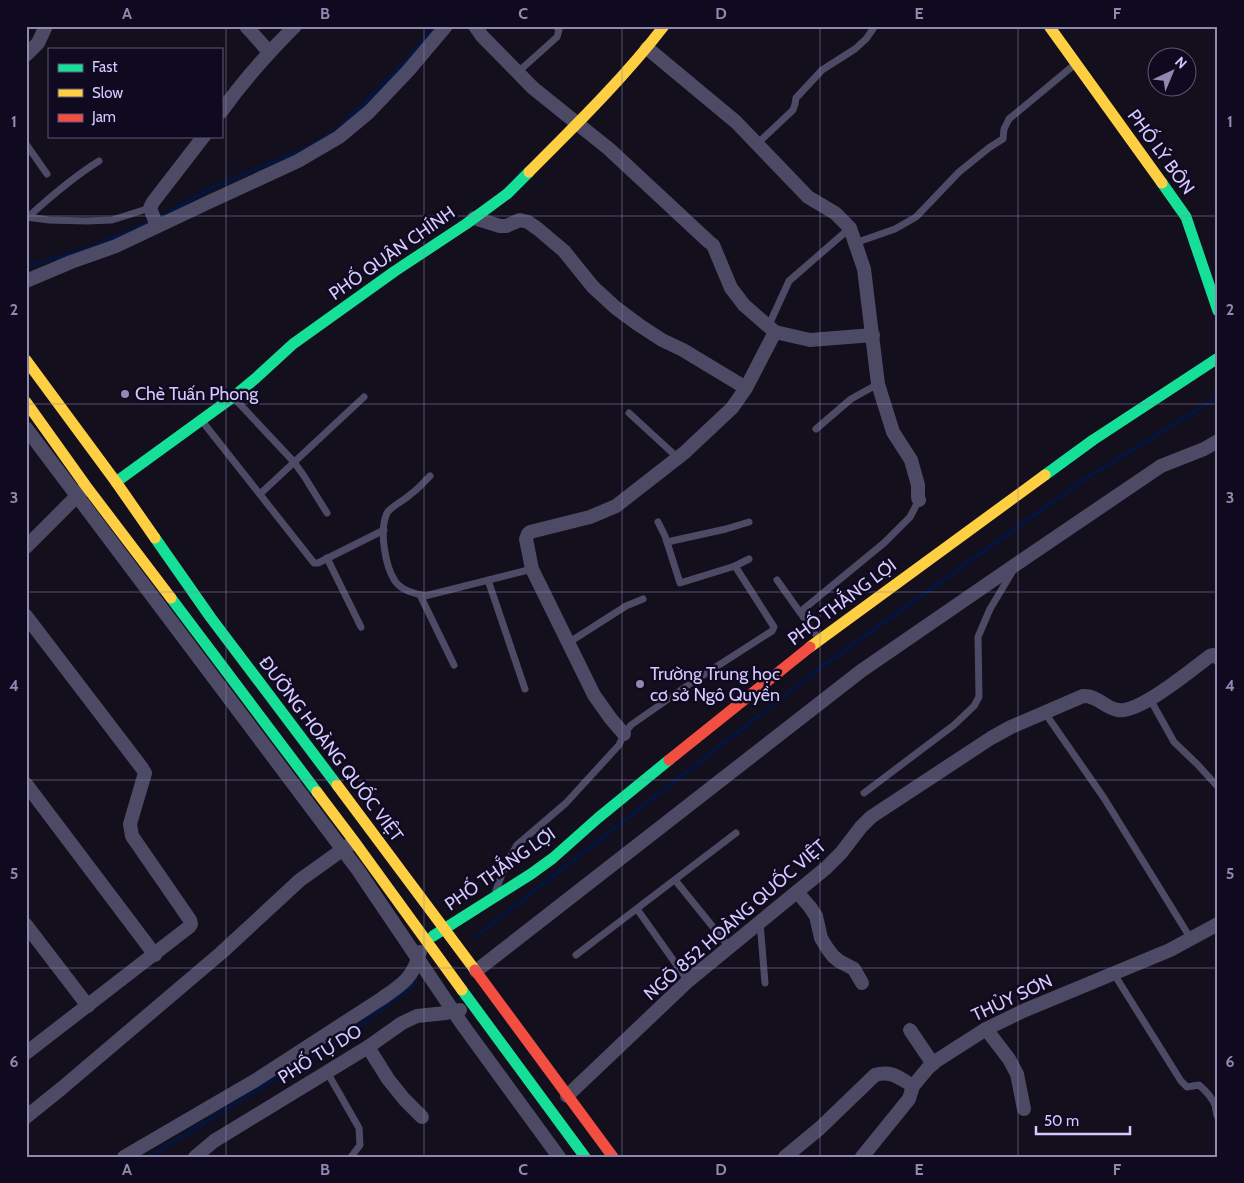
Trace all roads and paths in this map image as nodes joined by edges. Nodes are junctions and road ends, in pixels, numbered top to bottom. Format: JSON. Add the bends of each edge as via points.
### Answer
{"nodes":[{"id":1,"x":46,"y":26,"type":"edge"},
{"id":2,"x":246,"y":26,"type":"edge"},
{"id":3,"x":295,"y":26,"type":"edge"},
{"id":4,"x":446,"y":26,"type":"edge"},
{"id":5,"x":475,"y":26,"type":"edge"},
{"id":6,"x":556,"y":26,"type":"edge"},
{"id":7,"x":664,"y":26,"type":"edge"},
{"id":8,"x":875,"y":26,"type":"edge"},
{"id":9,"x":1049,"y":26,"type":"edge"},
{"id":10,"x":647,"y":48,"type":"junction"},
{"id":11,"x":269,"y":52,"type":"junction"},
{"id":12,"x":26,"y":55,"type":"edge"},
{"id":13,"x":1076,"y":63,"type":"junction"},
{"id":14,"x":518,"y":72,"type":"junction"},
{"id":15,"x":222,"y":111,"type":"edge"},
{"id":16,"x":577,"y":124,"type":"junction"},
{"id":17,"x":202,"y":138,"type":"edge"},
{"id":18,"x":26,"y":144,"type":"edge"},
{"id":19,"x":757,"y":144,"type":"junction"},
{"id":20,"x":99,"y":161,"type":"dead end"},
{"id":21,"x":47,"y":174,"type":"dead end"},
{"id":22,"x":27,"y":218,"type":"edge"},
{"id":23,"x":474,"y":218,"type":"junction"},
{"id":24,"x":154,"y":219,"type":"junction"},
{"id":25,"x":850,"y":228,"type":"junction"},
{"id":26,"x":855,"y":243,"type":"junction"},
{"id":27,"x":26,"y":281,"type":"edge"},
{"id":28,"x":1214,"y":289,"type":"edge"},
{"id":29,"x":1218,"y":311,"type":"edge"},
{"id":30,"x":772,"y":329,"type":"junction"},
{"id":31,"x":872,"y":335,"type":"junction"},
{"id":32,"x":1218,"y":358,"type":"edge"},
{"id":33,"x":26,"y":360,"type":"edge"},
{"id":34,"x":878,"y":384,"type":"junction"},
{"id":35,"x":746,"y":388,"type":"junction"},
{"id":36,"x":364,"y":396,"type":"dead end"},
{"id":37,"x":233,"y":397,"type":"junction"},
{"id":38,"x":26,"y":402,"type":"edge"},
{"id":39,"x":629,"y":413,"type":"dead end"},
{"id":40,"x":202,"y":421,"type":"junction"},
{"id":41,"x":26,"y":428,"type":"edge"},
{"id":42,"x":816,"y":429,"type":"dead end"},
{"id":43,"x":1218,"y":441,"type":"edge"},
{"id":44,"x":678,"y":458,"type":"junction"},
{"id":45,"x":294,"y":462,"type":"junction"},
{"id":46,"x":430,"y":476,"type":"dead end"},
{"id":47,"x":116,"y":482,"type":"junction"},
{"id":48,"x":82,"y":491,"type":"junction"},
{"id":49,"x":260,"y":494,"type":"junction"},
{"id":50,"x":919,"y":500,"type":"joint"},
{"id":51,"x":328,"y":513,"type":"dead end"},
{"id":52,"x":658,"y":522,"type":"dead end"},
{"id":53,"x":749,"y":522,"type":"dead end"},
{"id":54,"x":384,"y":530,"type":"junction"},
{"id":55,"x":667,"y":542,"type":"junction"},
{"id":56,"x":26,"y":547,"type":"edge"},
{"id":57,"x":327,"y":558,"type":"junction"},
{"id":58,"x":749,"y":559,"type":"dead end"},
{"id":59,"x":1018,"y":563,"type":"junction"},
{"id":60,"x":735,"y":566,"type":"junction"},
{"id":61,"x":532,"y":569,"type":"junction"},
{"id":62,"x":488,"y":580,"type":"junction"},
{"id":63,"x":777,"y":580,"type":"dead end"},
{"id":64,"x":420,"y":595,"type":"junction"},
{"id":65,"x":643,"y":599,"type":"dead end"},
{"id":66,"x":800,"y":612,"type":"junction"},
{"id":67,"x":26,"y":616,"type":"edge"},
{"id":68,"x":361,"y":627,"type":"dead end"},
{"id":69,"x":819,"y":639,"type":"junction"},
{"id":70,"x":568,"y":643,"type":"junction"},
{"id":71,"x":1218,"y":658,"type":"edge"},
{"id":72,"x":454,"y":665,"type":"dead end"},
{"id":73,"x":525,"y":688,"type":"dead end"},
{"id":74,"x":1150,"y":699,"type":"junction"},
{"id":75,"x":1045,"y":713,"type":"junction"},
{"id":76,"x":624,"y":734,"type":"junction"},
{"id":77,"x":26,"y":784,"type":"edge"},
{"id":78,"x":1218,"y":787,"type":"edge"},
{"id":79,"x":864,"y":793,"type":"dead end"},
{"id":80,"x":736,"y":833,"type":"dead end"},
{"id":81,"x":348,"y":845,"type":"junction"},
{"id":82,"x":675,"y":880,"type":"junction"},
{"id":83,"x":797,"y":892,"type":"junction"},
{"id":84,"x":494,"y":897,"type":"junction"},
{"id":85,"x":637,"y":909,"type":"junction"},
{"id":86,"x":760,"y":922,"type":"junction"},
{"id":87,"x":1218,"y":924,"type":"edge"},
{"id":88,"x":26,"y":925,"type":"edge"},
{"id":89,"x":445,"y":929,"type":"junction"},
{"id":90,"x":1191,"y":939,"type":"junction"},
{"id":91,"x":426,"y":941,"type":"junction"},
{"id":92,"x":730,"y":948,"type":"junction"},
{"id":93,"x":155,"y":955,"type":"junction"},
{"id":94,"x":576,"y":955,"type":"dead end"},
{"id":95,"x":418,"y":959,"type":"junction"},
{"id":96,"x":476,"y":972,"type":"junction"},
{"id":97,"x":1114,"y":974,"type":"junction"},
{"id":98,"x":688,"y":981,"type":"junction"},
{"id":99,"x":765,"y":983,"type":"dead end"},
{"id":100,"x":862,"y":983,"type":"dead end"},
{"id":101,"x":471,"y":1003,"type":"junction"},
{"id":102,"x":88,"y":1006,"type":"junction"},
{"id":103,"x":454,"y":1011,"type":"junction"},
{"id":104,"x":986,"y":1029,"type":"junction"},
{"id":105,"x":910,"y":1030,"type":"dead end"},
{"id":106,"x":368,"y":1047,"type":"junction"},
{"id":107,"x":26,"y":1053,"type":"edge"},
{"id":108,"x":933,"y":1064,"type":"junction"},
{"id":109,"x":327,"y":1071,"type":"junction"},
{"id":110,"x":913,"y":1086,"type":"junction"},
{"id":111,"x":567,"y":1096,"type":"junction"},
{"id":112,"x":1024,"y":1109,"type":"dead end"},
{"id":113,"x":26,"y":1117,"type":"edge"},
{"id":114,"x":422,"y":1117,"type":"dead end"},
{"id":115,"x":1218,"y":1118,"type":"edge"},
{"id":116,"x":580,"y":1153,"type":"edge"},
{"id":117,"x":124,"y":1157,"type":"edge"},
{"id":118,"x":196,"y":1157,"type":"edge"},
{"id":119,"x":350,"y":1157,"type":"edge"},
{"id":120,"x":559,"y":1157,"type":"edge"},
{"id":121,"x":613,"y":1157,"type":"edge"},
{"id":122,"x":785,"y":1157,"type":"edge"},
{"id":123,"x":862,"y":1157,"type":"edge"}],
"edges":[{"from":1,"to":12,"type":"street","via":[[38,43]]},
{"from":2,"to":11,"type":"street"},
{"from":3,"to":11,"type":"street"},
{"from":4,"to":24,"type":"street","via":[[369,112],[339,136],[298,161]]},
{"from":5,"to":14,"type":"street"},
{"from":6,"to":14,"type":"lane","via":[[559,30],[557,37]]},
{"from":7,"to":10,"type":"main road","name":"PHỐ QUÂN CHÍNH"},
{"from":8,"to":19,"type":"lane","via":[[854,49],[822,70],[796,98],[793,110]]},
{"from":9,"to":13,"type":"main road","name":"PHỐ LÝ BÔN"},
{"from":10,"to":16,"type":"main road","name":"PHỐ QUÂN CHÍNH"},
{"from":10,"to":19,"type":"street","via":[[736,122]]},
{"from":11,"to":15,"type":"street"},
{"from":13,"to":26,"type":"lane","via":[[1009,119],[1003,139],[959,172],[916,218]]},
{"from":13,"to":28,"type":"main road","name":"PHỐ LÝ BÔN","via":[[1186,217]]},
{"from":14,"to":16,"type":"street"},
{"from":16,"to":23,"type":"main road","name":"PHỐ QUÂN CHÍNH","via":[[507,194]]},
{"from":16,"to":30,"type":"street","via":[[713,245],[731,288],[744,305]]},
{"from":17,"to":24,"type":"street","via":[[153,202]]},
{"from":18,"to":21,"type":"lane"},
{"from":19,"to":25,"type":"street","via":[[808,198],[835,213]]},
{"from":20,"to":22,"type":"lane","via":[[80,172]]},
{"from":22,"to":24,"type":"lane","via":[[87,221]]},
{"from":23,"to":35,"type":"street","via":[[500,226],[520,220],[538,228],[564,251],[593,287],[616,308],[662,340]]},
{"from":23,"to":37,"type":"main road","name":"PHỐ QUÂN CHÍNH","via":[[293,344]]},
{"from":24,"to":27,"type":"street","via":[[116,246]]},
{"from":25,"to":26,"type":"street"},
{"from":25,"to":30,"type":"lane","via":[[789,281]]},
{"from":26,"to":31,"type":"street","via":[[864,269]]},
{"from":28,"to":29,"type":"main road","name":"PHỐ LÝ BÔN"},
{"from":30,"to":31,"type":"street","via":[[810,340]]},
{"from":30,"to":35,"type":"street"},
{"from":31,"to":34,"type":"street"},
{"from":32,"to":69,"type":"main road","name":"PHỐ THẮNG LỢI","via":[[1093,440]]},
{"from":33,"to":47,"type":"main road","name":"ĐƯỜNG HOÀNG QUỐC VIỆT"},
{"from":34,"to":42,"type":"lane","via":[[852,399]]},
{"from":34,"to":50,"type":"street","via":[[893,432],[912,460]]},
{"from":35,"to":44,"type":"street","via":[[732,408]]},
{"from":36,"to":45,"type":"lane"},
{"from":37,"to":40,"type":"main road","name":"PHỐ QUÂN CHÍNH"},
{"from":37,"to":45,"type":"lane"},
{"from":38,"to":48,"type":"main road"},
{"from":39,"to":44,"type":"lane"},
{"from":40,"to":47,"type":"main road","name":"PHỐ QUÂN CHÍNH"},
{"from":40,"to":49,"type":"lane"},
{"from":41,"to":48,"type":"street"},
{"from":43,"to":59,"type":"street","via":[[1161,466]]},
{"from":44,"to":61,"type":"street","via":[[616,506],[590,517],[530,532],[526,539]]},
{"from":45,"to":49,"type":"lane"},
{"from":45,"to":51,"type":"lane"},
{"from":46,"to":54,"type":"lane","via":[[388,512]]},
{"from":47,"to":89,"type":"main road","name":"ĐƯỜNG HOÀNG QUỐC VIỆT","via":[[211,618]]},
{"from":48,"to":56,"type":"street"},
{"from":48,"to":81,"type":"street"},
{"from":49,"to":57,"type":"lane","via":[[314,563]]},
{"from":50,"to":66,"type":"lane","via":[[910,517],[884,543]]},
{"from":52,"to":55,"type":"lane"},
{"from":53,"to":55,"type":"lane"},
{"from":54,"to":57,"type":"lane"},
{"from":54,"to":64,"type":"lane","via":[[388,564],[395,580]]},
{"from":55,"to":60,"type":"lane","via":[[680,583]]},
{"from":57,"to":68,"type":"lane"},
{"from":58,"to":60,"type":"lane"},
{"from":59,"to":79,"type":"lane","via":[[990,609],[978,637],[980,697],[974,706]]},
{"from":59,"to":96,"type":"street","via":[[861,671]]},
{"from":60,"to":76,"type":"lane","via":[[774,627],[772,631],[631,724]]},
{"from":61,"to":62,"type":"lane"},
{"from":61,"to":70,"type":"street"},
{"from":62,"to":64,"type":"lane"},
{"from":62,"to":73,"type":"lane"},
{"from":63,"to":66,"type":"lane"},
{"from":64,"to":72,"type":"lane"},
{"from":65,"to":70,"type":"lane","via":[[626,606]]},
{"from":66,"to":69,"type":"lane"},
{"from":67,"to":93,"type":"street","via":[[145,773],[130,824],[132,836],[191,924]]},
{"from":69,"to":84,"type":"main road","name":"PHỐ THẮNG LỢI","via":[[553,858]]},
{"from":70,"to":76,"type":"street","via":[[594,695]]},
{"from":71,"to":74,"type":"street","name":"NGÕ 852 HOÀNG QUỐC VIỆT","via":[[1210,656]]},
{"from":74,"to":75,"type":"street","name":"NGÕ 852 HOÀNG QUỐC VIỆT","via":[[1127,711],[1083,696]]},
{"from":74,"to":78,"type":"lane","via":[[1174,742]]},
{"from":75,"to":83,"type":"street","name":"NGÕ 852 HOÀNG QUỐC VIỆT","via":[[991,738],[871,817],[841,853]]},
{"from":75,"to":90,"type":"lane","via":[[1104,798]]},
{"from":76,"to":84,"type":"lane","via":[[619,744],[566,803],[517,845]]},
{"from":77,"to":93,"type":"street"},
{"from":80,"to":82,"type":"lane"},
{"from":81,"to":91,"type":"main road"},
{"from":81,"to":95,"type":"street","via":[[358,870]]},
{"from":81,"to":113,"type":"street","via":[[300,880],[221,954]]},
{"from":82,"to":85,"type":"lane"},
{"from":82,"to":92,"type":"lane"},
{"from":83,"to":86,"type":"street","name":"NGÕ 852 HOÀNG QUỐC VIỆT"},
{"from":83,"to":100,"type":"street","via":[[816,916],[826,948],[839,961],[854,968]]},
{"from":84,"to":89,"type":"main road","name":"PHỐ THẮNG LỢI"},
{"from":85,"to":94,"type":"lane"},
{"from":85,"to":98,"type":"lane"},
{"from":86,"to":92,"type":"street","name":"NGÕ 852 HOÀNG QUỐC VIỆT"},
{"from":86,"to":99,"type":"lane"},
{"from":87,"to":90,"type":"street","name":"THỦY SƠN"},
{"from":88,"to":102,"type":"street"},
{"from":89,"to":91,"type":"main road","name":"PHỐ THẮNG LỢI"},
{"from":89,"to":96,"type":"main road","name":"ĐƯỜNG HOÀNG QUỐC VIỆT"},
{"from":90,"to":97,"type":"street","name":"THỦY SƠN"},
{"from":91,"to":95,"type":"street"},
{"from":91,"to":101,"type":"main road"},
{"from":92,"to":98,"type":"street","name":"NGÕ 852 HOÀNG QUỐC VIỆT"},
{"from":93,"to":102,"type":"street"},
{"from":95,"to":103,"type":"street"},
{"from":95,"to":117,"type":"street","via":[[408,979],[381,999],[256,1080]]},
{"from":96,"to":111,"type":"main road","name":"ĐƯỜNG HOÀNG QUỐC VIỆT"},
{"from":97,"to":104,"type":"street","name":"THỦY SƠN"},
{"from":97,"to":115,"type":"lane","via":[[1181,1081],[1187,1087],[1200,1084],[1215,1106]]},
{"from":98,"to":111,"type":"street","name":"NGÕ 852 HOÀNG QUỐC VIỆT"},
{"from":101,"to":103,"type":"street","name":"PHỐ TỰ DO"},
{"from":101,"to":116,"type":"main road"},
{"from":102,"to":107,"type":"street"},
{"from":103,"to":106,"type":"street","name":"PHỐ TỰ DO","via":[[416,1016]]},
{"from":103,"to":120,"type":"street"},
{"from":104,"to":108,"type":"street","name":"THỦY SƠN"},
{"from":104,"to":112,"type":"street","via":[[1017,1074]]},
{"from":105,"to":108,"type":"street"},
{"from":106,"to":109,"type":"street","name":"PHỐ TỰ DO"},
{"from":106,"to":114,"type":"street","via":[[404,1099]]},
{"from":108,"to":110,"type":"street","name":"THỦY SƠN"},
{"from":109,"to":118,"type":"street","name":"PHỐ TỰ DO","via":[[214,1141]]},
{"from":109,"to":119,"type":"lane","via":[[359,1128],[360,1145]]},
{"from":110,"to":122,"type":"street","via":[[889,1073],[875,1075]]},
{"from":110,"to":123,"type":"street","name":"THỦY SƠN","via":[[909,1099]]},
{"from":111,"to":121,"type":"main road","name":"ĐƯỜNG HOÀNG QUỐC VIỆT"}]}
